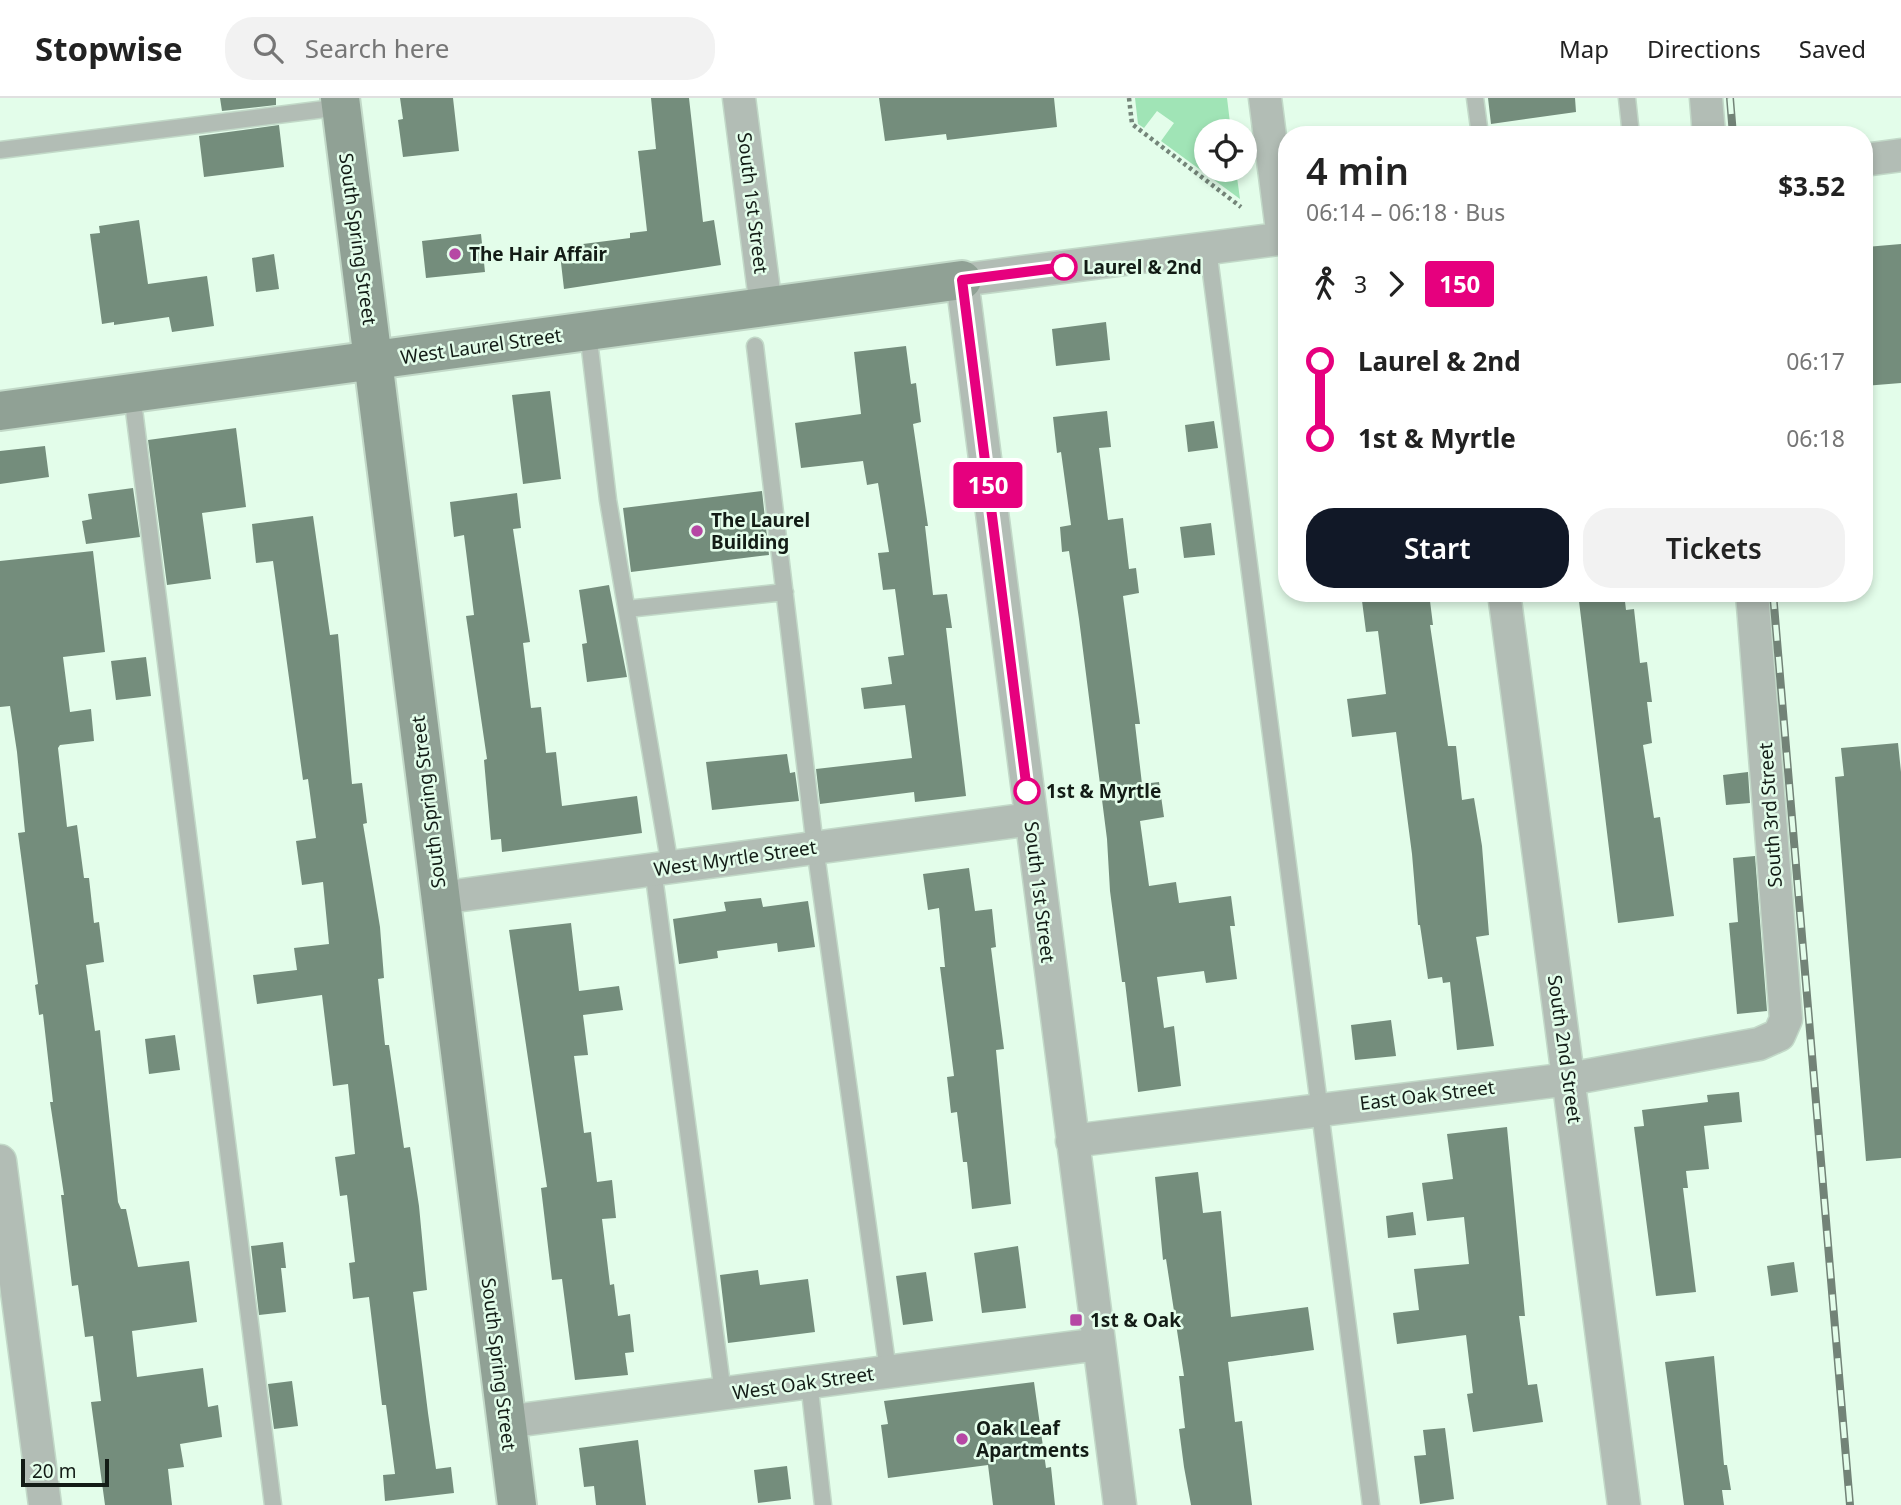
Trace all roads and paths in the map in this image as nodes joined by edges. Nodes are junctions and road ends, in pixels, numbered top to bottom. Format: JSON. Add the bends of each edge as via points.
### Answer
{"nodes":[{"id":1,"x":739,"y":98,"type":"edge"},
{"id":2,"x":1129,"y":98,"type":"edge"},
{"id":3,"x":1265,"y":98,"type":"edge"},
{"id":4,"x":1475,"y":98,"type":"edge"},
{"id":5,"x":1627,"y":98,"type":"edge"},
{"id":6,"x":1706,"y":98,"type":"edge"},
{"id":7,"x":341,"y":102,"type":"edge"},
{"id":8,"x":1479,"y":126,"type":"edge"},
{"id":9,"x":1630,"y":126,"type":"edge"},
{"id":10,"x":1708,"y":126,"type":"edge"},
{"id":11,"x":0,"y":149,"type":"edge"},
{"id":12,"x":1901,"y":155,"type":"edge"},
{"id":13,"x":1873,"y":159,"type":"edge"},
{"id":14,"x":1278,"y":194,"type":"edge"},
{"id":15,"x":1241,"y":207,"type":"dead end"},
{"id":16,"x":1278,"y":239,"type":"edge"},
{"id":17,"x":1208,"y":249,"type":"junction"},
{"id":18,"x":962,"y":280,"type":"junction"},
{"id":19,"x":766,"y":307,"type":"junction"},
{"id":20,"x":588,"y":332,"type":"junction"},
{"id":21,"x":755,"y":346,"type":"dead end"},
{"id":22,"x":375,"y":361,"type":"junction"},
{"id":23,"x":132,"y":394,"type":"junction"},
{"id":24,"x":0,"y":411,"type":"edge"},
{"id":25,"x":785,"y":592,"type":"junction"},
{"id":26,"x":1505,"y":602,"type":"edge"},
{"id":27,"x":1753,"y":602,"type":"edge"},
{"id":28,"x":627,"y":609,"type":"junction"},
{"id":29,"x":1031,"y":819,"type":"junction"},
{"id":30,"x":815,"y":847,"type":"junction"},
{"id":31,"x":662,"y":868,"type":"junction"},
{"id":32,"x":440,"y":898,"type":"junction"},
{"id":33,"x":1779,"y":1035,"type":"joint"},
{"id":34,"x":1569,"y":1079,"type":"junction"},
{"id":35,"x":1320,"y":1108,"type":"junction"},
{"id":36,"x":1072,"y":1141,"type":"junction"},
{"id":37,"x":0,"y":1161,"type":"edge"},
{"id":38,"x":1099,"y":1344,"type":"junction"},
{"id":39,"x":888,"y":1371,"type":"junction"},
{"id":40,"x":809,"y":1382,"type":"junction"},
{"id":41,"x":723,"y":1393,"type":"junction"},
{"id":42,"x":506,"y":1422,"type":"junction"},
{"id":43,"x":45,"y":1505,"type":"edge"},
{"id":44,"x":273,"y":1505,"type":"edge"},
{"id":45,"x":517,"y":1505,"type":"edge"},
{"id":46,"x":823,"y":1505,"type":"edge"},
{"id":47,"x":1120,"y":1505,"type":"edge"},
{"id":48,"x":1371,"y":1505,"type":"edge"},
{"id":49,"x":1623,"y":1505,"type":"edge"}],
"edges":[{"from":1,"to":19,"type":"street","name":"South 1st Street"},
{"from":2,"to":15,"type":"path","via":[[1132,124]]},
{"from":3,"to":14,"type":"street"},
{"from":4,"to":8,"type":"lane"},
{"from":5,"to":9,"type":"lane"},
{"from":6,"to":10,"type":"street"},
{"from":7,"to":11,"type":"lane"},
{"from":7,"to":22,"type":"street","name":"South Spring Street"},
{"from":12,"to":13,"type":"street"},
{"from":16,"to":17,"type":"street"},
{"from":17,"to":18,"type":"street"},
{"from":17,"to":35,"type":"lane"},
{"from":18,"to":19,"type":"street","name":"West Laurel Street"},
{"from":18,"to":29,"type":"street","name":"South 1st Street"},
{"from":19,"to":20,"type":"street","name":"West Laurel Street"},
{"from":20,"to":22,"type":"street","name":"West Laurel Street"},
{"from":20,"to":28,"type":"lane","via":[[608,500]]},
{"from":21,"to":25,"type":"lane"},
{"from":22,"to":23,"type":"street","name":"West Laurel Street"},
{"from":22,"to":32,"type":"street","name":"South Spring Street"},
{"from":23,"to":24,"type":"street","name":"West Laurel Street"},
{"from":23,"to":44,"type":"lane"},
{"from":25,"to":28,"type":"lane"},
{"from":25,"to":30,"type":"lane"},
{"from":26,"to":34,"type":"street","name":"South 2nd Street"},
{"from":27,"to":33,"type":"street","name":"South 3rd Street","via":[[1786,1019]]},
{"from":28,"to":31,"type":"lane"},
{"from":29,"to":30,"type":"street","name":"West Myrtle Street"},
{"from":29,"to":36,"type":"street","name":"South 1st Street"},
{"from":30,"to":31,"type":"street","name":"West Myrtle Street"},
{"from":30,"to":39,"type":"lane"},
{"from":31,"to":32,"type":"street","name":"West Myrtle Street"},
{"from":31,"to":41,"type":"lane"},
{"from":32,"to":42,"type":"street","name":"South Spring Street"},
{"from":33,"to":34,"type":"street","name":"East Oak Street","via":[[1759,1044]]},
{"from":34,"to":35,"type":"street","name":"East Oak Street"},
{"from":34,"to":49,"type":"street","name":"South 2nd Street"},
{"from":35,"to":36,"type":"street","name":"East Oak Street"},
{"from":35,"to":48,"type":"lane"},
{"from":36,"to":38,"type":"street","name":"South 1st Street"},
{"from":37,"to":43,"type":"street"},
{"from":38,"to":39,"type":"street","name":"West Oak Street"},
{"from":38,"to":47,"type":"street","name":"South 1st Street"},
{"from":39,"to":40,"type":"street","name":"West Oak Street"},
{"from":40,"to":41,"type":"street","name":"West Oak Street"},
{"from":40,"to":46,"type":"lane"},
{"from":41,"to":42,"type":"street","name":"West Oak Street"},
{"from":42,"to":45,"type":"street","name":"South Spring Street"}]}
